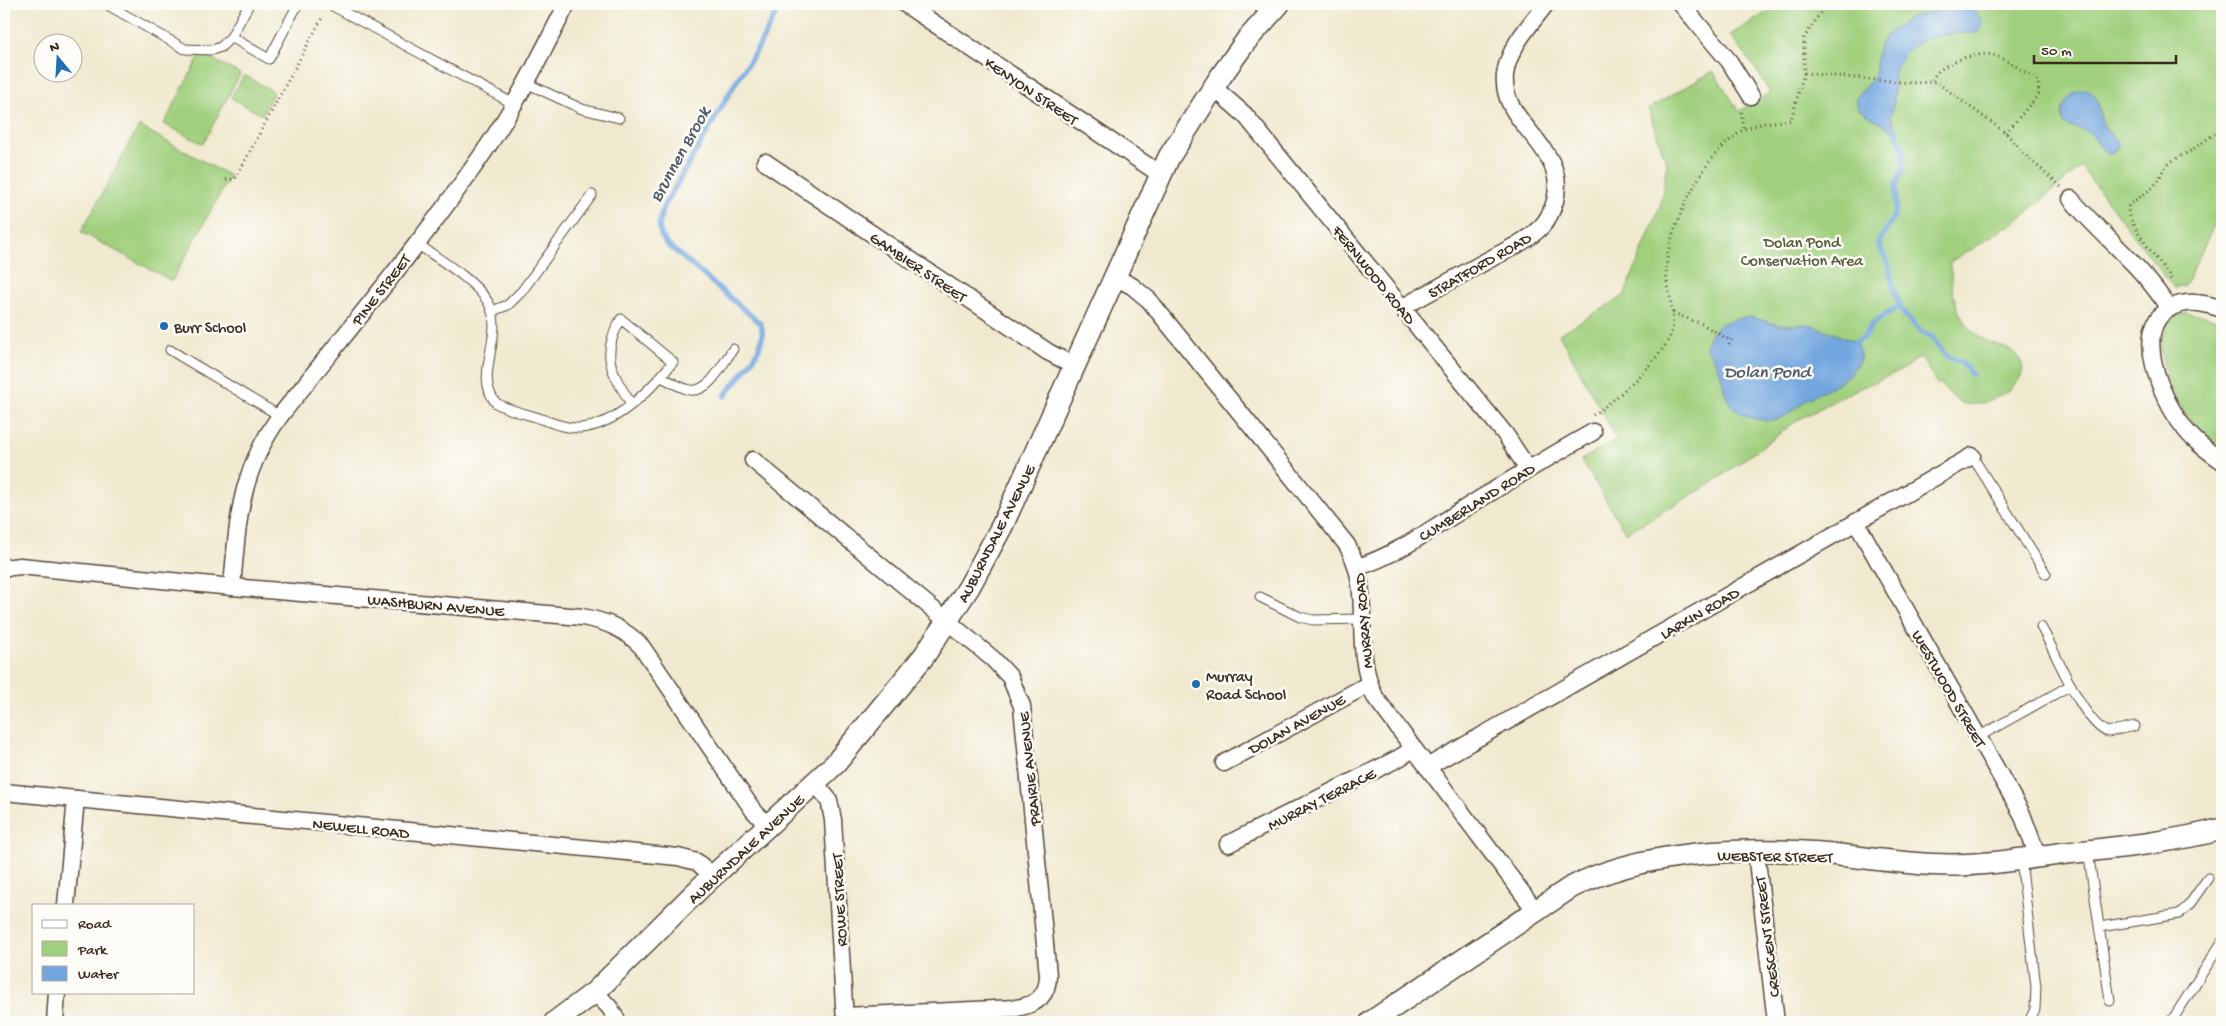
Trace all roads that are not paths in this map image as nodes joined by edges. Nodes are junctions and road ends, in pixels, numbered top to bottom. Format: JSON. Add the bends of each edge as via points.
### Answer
{"nodes":[{"id":1,"x":106,"y":4,"type":"edge"},
{"id":2,"x":249,"y":4,"type":"edge"},
{"id":3,"x":298,"y":4,"type":"edge"},
{"id":4,"x":329,"y":4,"type":"edge"},
{"id":5,"x":567,"y":4,"type":"edge"},
{"id":6,"x":904,"y":4,"type":"edge"},
{"id":7,"x":1546,"y":4,"type":"edge"},
{"id":8,"x":1681,"y":4,"type":"edge"},
{"id":9,"x":1270,"y":7,"type":"edge"},
{"id":10,"x":231,"y":37,"type":"junction"},
{"id":11,"x":526,"y":83,"type":"junction"},
{"id":12,"x":1213,"y":87,"type":"junction"},
{"id":13,"x":1751,"y":96,"type":"dead end"},
{"id":14,"x":514,"y":104,"type":"junction"},
{"id":15,"x":619,"y":118,"type":"dead end"},
{"id":16,"x":765,"y":162,"type":"dead end"},
{"id":17,"x":1160,"y":174,"type":"junction"},
{"id":18,"x":592,"y":196,"type":"dead end"},
{"id":19,"x":2071,"y":199,"type":"road end"},
{"id":20,"x":416,"y":243,"type":"junction"},
{"id":21,"x":1115,"y":277,"type":"junction"},
{"id":22,"x":1403,"y":307,"type":"junction"},
{"id":23,"x":2168,"y":309,"type":"junction"},
{"id":24,"x":2222,"y":309,"type":"edge"},
{"id":25,"x":492,"y":311,"type":"junction"},
{"id":26,"x":733,"y":349,"type":"dead end"},
{"id":27,"x":170,"y":350,"type":"dead end"},
{"id":28,"x":1075,"y":366,"type":"junction"},
{"id":29,"x":661,"y":377,"type":"junction"},
{"id":30,"x":631,"y":404,"type":"junction"},
{"id":31,"x":280,"y":416,"type":"junction"},
{"id":32,"x":1592,"y":424,"type":"road end"},
{"id":33,"x":1972,"y":456,"type":"joint"},
{"id":34,"x":753,"y":460,"type":"dead end"},
{"id":35,"x":2222,"y":461,"type":"edge"},
{"id":36,"x":1528,"y":469,"type":"junction"},
{"id":37,"x":1856,"y":522,"type":"junction"},
{"id":38,"x":1358,"y":567,"type":"junction"},
{"id":39,"x":4,"y":568,"type":"edge"},
{"id":40,"x":2046,"y":574,"type":"dead end"},
{"id":41,"x":232,"y":587,"type":"junction"},
{"id":42,"x":1260,"y":597,"type":"dead end"},
{"id":43,"x":1361,"y":619,"type":"junction"},
{"id":44,"x":947,"y":622,"type":"junction"},
{"id":45,"x":2041,"y":627,"type":"dead end"},
{"id":46,"x":1369,"y":684,"type":"junction"},
{"id":47,"x":2071,"y":685,"type":"junction"},
{"id":48,"x":2135,"y":726,"type":"dead end"},
{"id":49,"x":1978,"y":737,"type":"junction"},
{"id":50,"x":1413,"y":749,"type":"junction"},
{"id":51,"x":1224,"y":763,"type":"dead end"},
{"id":52,"x":1427,"y":767,"type":"junction"},
{"id":53,"x":815,"y":783,"type":"junction"},
{"id":54,"x":4,"y":792,"type":"edge"},
{"id":55,"x":76,"y":799,"type":"junction"},
{"id":56,"x":768,"y":826,"type":"junction"},
{"id":57,"x":2222,"y":829,"type":"edge"},
{"id":58,"x":1228,"y":844,"type":"dead end"},
{"id":59,"x":2088,"y":851,"type":"junction"},
{"id":60,"x":1756,"y":852,"type":"junction"},
{"id":61,"x":2029,"y":858,"type":"junction"},
{"id":62,"x":713,"y":876,"type":"junction"},
{"id":63,"x":2208,"y":878,"type":"dead end"},
{"id":64,"x":66,"y":904,"type":"edge"},
{"id":65,"x":1535,"y":910,"type":"junction"},
{"id":66,"x":2100,"y":927,"type":"junction"},
{"id":67,"x":2222,"y":942,"type":"edge"},
{"id":68,"x":595,"y":992,"type":"junction"},
{"id":69,"x":57,"y":994,"type":"edge"},
{"id":70,"x":2110,"y":1001,"type":"dead end"},
{"id":71,"x":845,"y":1019,"type":"edge"},
{"id":72,"x":55,"y":1022,"type":"edge"},
{"id":73,"x":555,"y":1022,"type":"edge"},
{"id":74,"x":618,"y":1022,"type":"edge"},
{"id":75,"x":1370,"y":1022,"type":"edge"},
{"id":76,"x":1776,"y":1022,"type":"edge"},
{"id":77,"x":2029,"y":1022,"type":"edge"},
{"id":78,"x":2171,"y":1022,"type":"edge"}],
"edges":[{"from":1,"to":10,"type":"lane","via":[[185,50],[212,50],[221,47]]},
{"from":2,"to":10,"type":"lane"},
{"from":3,"to":10,"type":"lane","via":[[269,59]]},
{"from":4,"to":14,"type":"lane"},
{"from":5,"to":11,"type":"street","name":"PINE STREET"},
{"from":6,"to":17,"type":"street","name":"KENYON STREET"},
{"from":7,"to":22,"type":"street","name":"STRATFORD ROAD","via":[[1512,52],[1506,66],[1505,81],[1515,112],[1552,162],[1557,187],[1552,212],[1543,226],[1521,242]]},
{"from":8,"to":13,"type":"street","via":[[1729,62]]},
{"from":9,"to":12,"type":"street","name":"AUBURNDALE AVENUE"},
{"from":11,"to":14,"type":"street","name":"PINE STREET"},
{"from":11,"to":15,"type":"lane","via":[[582,109]]},
{"from":12,"to":17,"type":"street","name":"AUBURNDALE AVENUE"},
{"from":12,"to":22,"type":"street","name":"FERNWOOD ROAD","via":[[1245,115]]},
{"from":14,"to":20,"type":"street","name":"PINE STREET","via":[[479,159]]},
{"from":16,"to":28,"type":"street","name":"GAMBIER STREET","via":[[1048,352]]},
{"from":17,"to":21,"type":"street","name":"AUBURNDALE AVENUE"},
{"from":18,"to":25,"type":"lane","via":[[522,291],[508,305]]},
{"from":19,"to":23,"type":"street","via":[[2094,226],[2138,266]]},
{"from":20,"to":25,"type":"lane","via":[[476,288]]},
{"from":20,"to":31,"type":"street","name":"PINE STREET"},
{"from":21,"to":28,"type":"street","name":"AUBURNDALE AVENUE"},
{"from":21,"to":38,"type":"street","name":"MURRAY ROAD","via":[[1149,300],[1340,535]]},
{"from":22,"to":36,"type":"street","name":"FERNWOOD ROAD","via":[[1505,434]]},
{"from":23,"to":24,"type":"street","via":[[2187,303]]},
{"from":23,"to":35,"type":"street","via":[[2158,317],[2151,332],[2150,346],[2158,373],[2172,410],[2182,426]]},
{"from":25,"to":30,"type":"lane","via":[[494,330],[488,385],[491,398],[496,403],[564,426],[582,428],[600,423]]},
{"from":26,"to":29,"type":"lane","via":[[710,382],[695,390]]},
{"from":27,"to":31,"type":"lane"},
{"from":28,"to":44,"type":"street","name":"AUBURNDALE AVENUE","via":[[992,546]]},
{"from":29,"to":30,"type":"lane","via":[[651,390]]},
{"from":29,"to":30,"type":"lane","via":[[673,362],[621,319],[610,344],[609,361]]},
{"from":31,"to":41,"type":"street","name":"PINE STREET","via":[[256,454],[246,481],[237,527]]},
{"from":32,"to":36,"type":"street","name":"CUMBERLAND ROAD"},
{"from":33,"to":37,"type":"street","name":"LARKIN ROAD"},
{"from":33,"to":40,"type":"lane"},
{"from":34,"to":44,"type":"street","name":"PRAIRIE AVENUE"},
{"from":36,"to":38,"type":"street","name":"CUMBERLAND ROAD","via":[[1399,550]]},
{"from":37,"to":49,"type":"street","name":"WESTWOOD STREET"},
{"from":37,"to":52,"type":"street","name":"LARKIN ROAD"},
{"from":38,"to":43,"type":"street","name":"MURRAY ROAD"},
{"from":39,"to":41,"type":"street","name":"WASHBURN AVENUE","via":[[20,566]]},
{"from":41,"to":56,"type":"street","name":"WASHBURN AVENUE","via":[[582,617],[611,624],[634,639],[646,652],[752,810]]},
{"from":42,"to":43,"type":"lane","via":[[1313,620]]},
{"from":43,"to":46,"type":"street","name":"MURRAY ROAD","via":[[1363,658]]},
{"from":44,"to":53,"type":"street","name":"AUBURNDALE AVENUE","via":[[912,672]]},
{"from":44,"to":71,"type":"street","name":"PRAIRIE AVENUE","via":[[1000,665],[1020,699],[1047,989],[1040,999],[1023,1007]]},
{"from":45,"to":47,"type":"lane"},
{"from":46,"to":50,"type":"street","name":"MURRAY ROAD"},
{"from":46,"to":51,"type":"street","name":"DOLAN AVENUE"},
{"from":47,"to":48,"type":"lane","via":[[2104,731]]},
{"from":47,"to":49,"type":"lane"},
{"from":49,"to":61,"type":"street","name":"WESTWOOD STREET","via":[[2022,814]]},
{"from":50,"to":52,"type":"street","name":"MURRAY ROAD"},
{"from":50,"to":58,"type":"street","name":"MURRAY TERRACE"},
{"from":52,"to":65,"type":"street","name":"MURRAY ROAD"},
{"from":53,"to":56,"type":"street","name":"AUBURNDALE AVENUE"},
{"from":53,"to":71,"type":"street","name":"ROWE STREET","via":[[829,800],[833,820]]},
{"from":54,"to":55,"type":"street","name":"NEWELL ROAD"},
{"from":55,"to":62,"type":"street","name":"NEWELL ROAD","via":[[678,857],[697,862]]},
{"from":55,"to":64,"type":"street"},
{"from":56,"to":62,"type":"street","name":"AUBURNDALE AVENUE"},
{"from":57,"to":59,"type":"street","name":"WEBSTER STREET"},
{"from":59,"to":61,"type":"street","name":"WEBSTER STREET"},
{"from":59,"to":66,"type":"lane"},
{"from":60,"to":61,"type":"street","name":"WEBSTER STREET","via":[[1813,853],[1946,865]]},
{"from":60,"to":65,"type":"street","name":"WEBSTER STREET","via":[[1682,857],[1618,869],[1580,883]]},
{"from":60,"to":76,"type":"street","name":"CRESCENT STREET"},
{"from":61,"to":77,"type":"lane","via":[[2036,987],[2035,1009]]},
{"from":62,"to":68,"type":"street","name":"AUBURNDALE AVENUE"},
{"from":63,"to":66,"type":"lane","via":[[2179,914]]},
{"from":65,"to":75,"type":"street","name":"WEBSTER STREET"},
{"from":66,"to":70,"type":"lane"},
{"from":67,"to":78,"type":"lane"},
{"from":68,"to":73,"type":"street","name":"AUBURNDALE AVENUE"},
{"from":68,"to":74,"type":"street"},
{"from":69,"to":72,"type":"street"}]}
